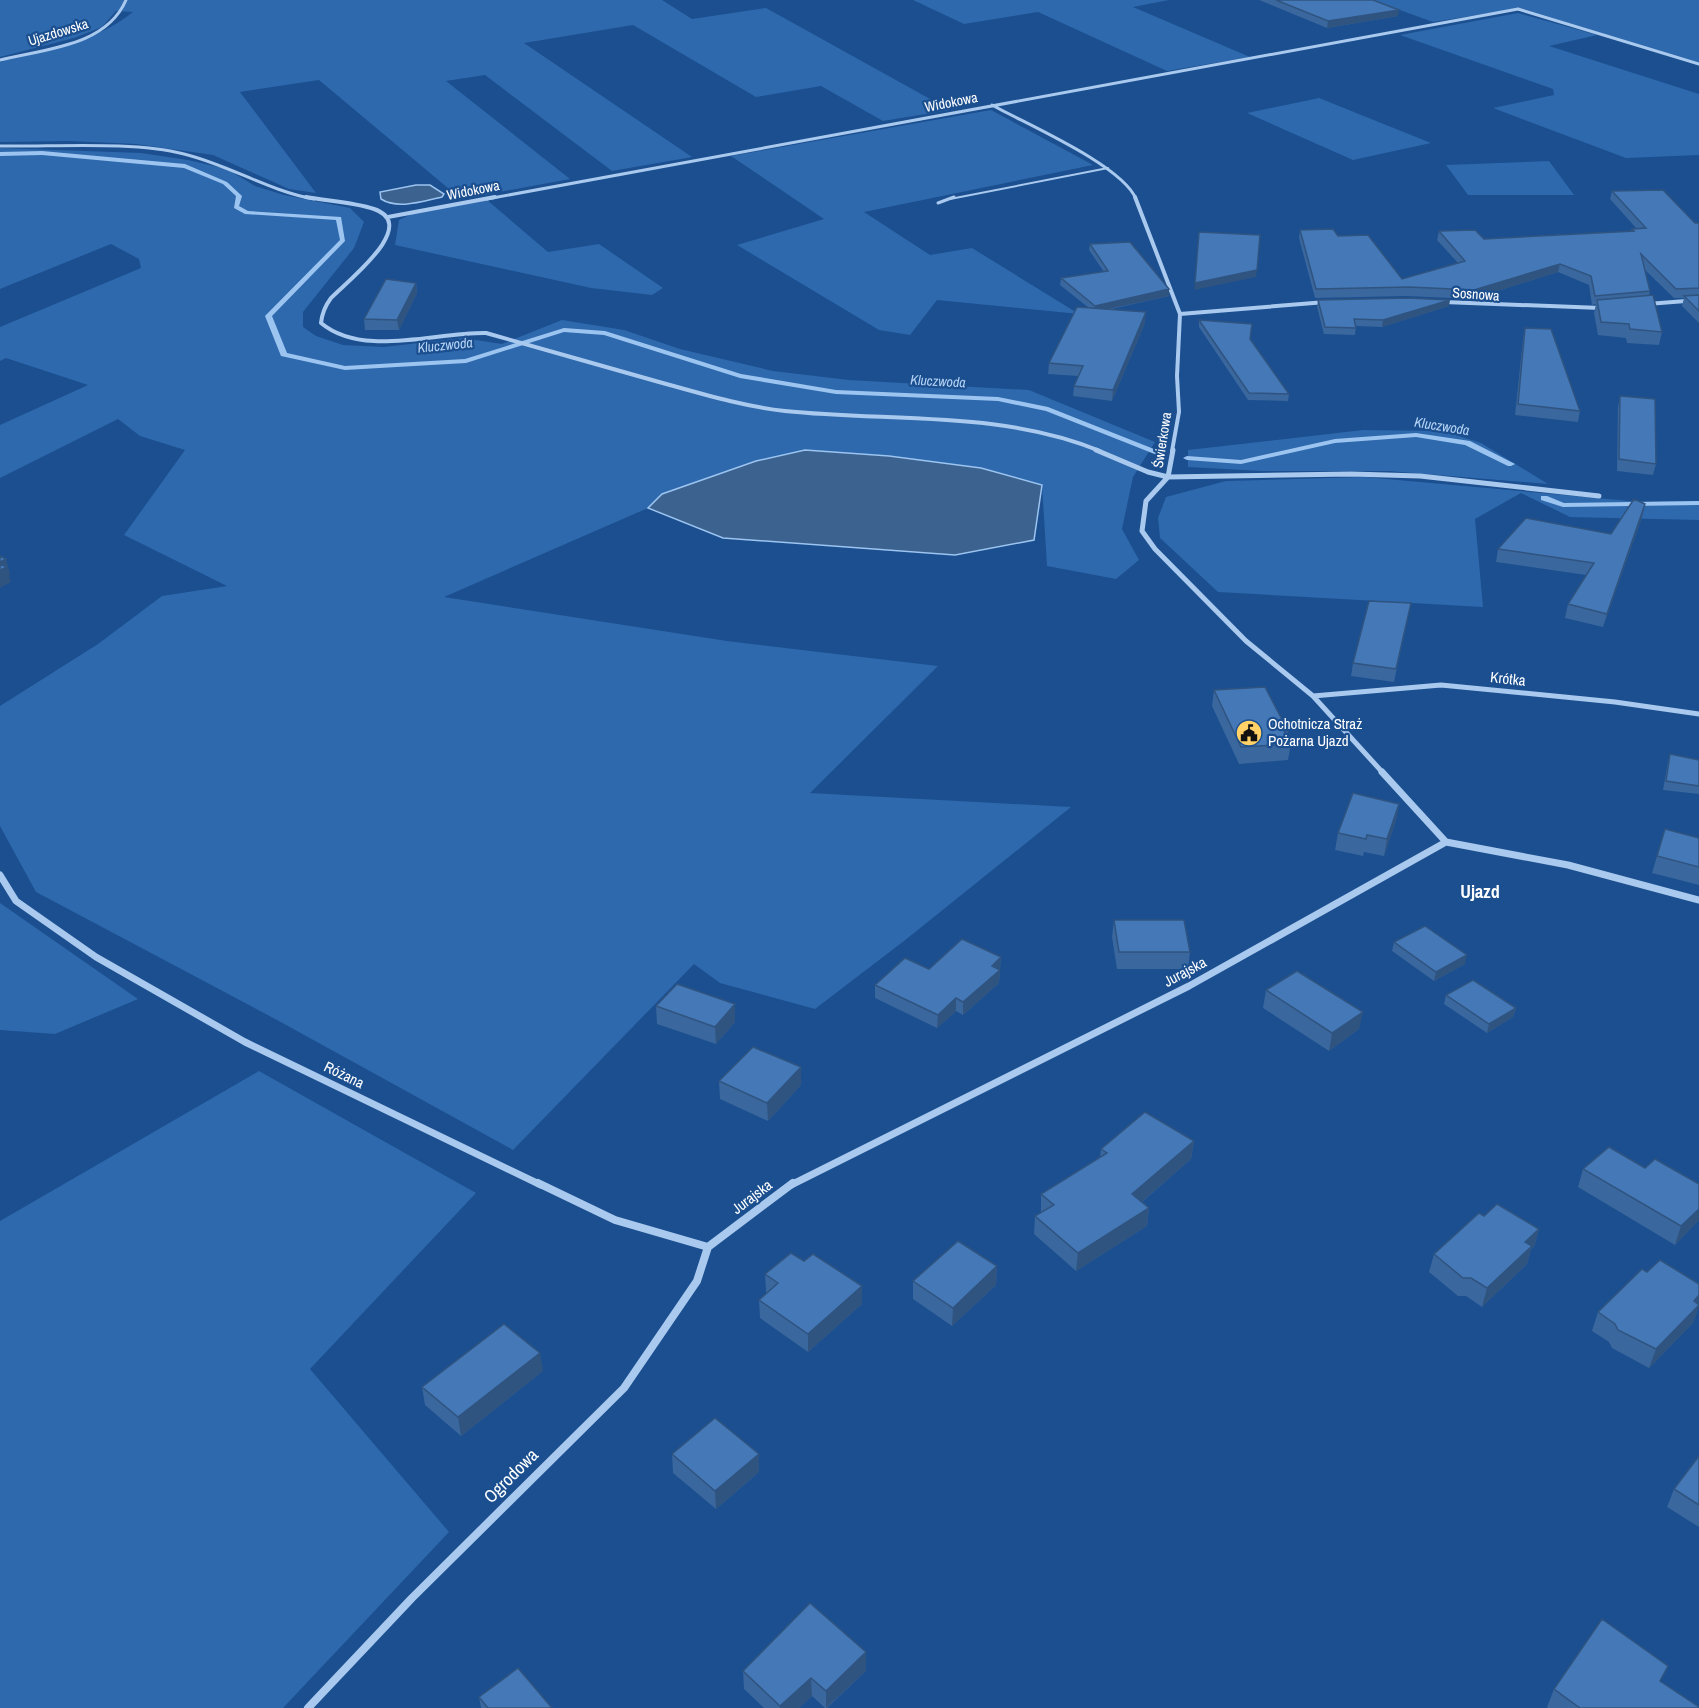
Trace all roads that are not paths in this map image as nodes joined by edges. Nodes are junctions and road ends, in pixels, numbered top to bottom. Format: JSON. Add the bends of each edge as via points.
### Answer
{"nodes":[{"id":1,"x":126,"y":0,"type":"edge"},
{"id":2,"x":0,"y":60,"type":"edge"},
{"id":3,"x":1699,"y":64,"type":"edge"},
{"id":4,"x":992,"y":105,"type":"junction"},
{"id":5,"x":0,"y":146,"type":"edge"},
{"id":6,"x":1108,"y":168,"type":"junction"},
{"id":7,"x":938,"y":203,"type":"dead end"},
{"id":8,"x":388,"y":217,"type":"junction"},
{"id":9,"x":1699,"y":300,"type":"edge"},
{"id":10,"x":1334,"y":301,"type":"edge"},
{"id":11,"x":1439,"y":302,"type":"edge"},
{"id":12,"x":1642,"y":305,"type":"edge"},
{"id":13,"x":1607,"y":308,"type":"edge"},
{"id":14,"x":1180,"y":314,"type":"junction"},
{"id":15,"x":1168,"y":477,"type":"junction"},
{"id":16,"x":1599,"y":496,"type":"dead end"},
{"id":17,"x":1313,"y":696,"type":"junction"},
{"id":18,"x":1699,"y":714,"type":"edge"},
{"id":19,"x":1446,"y":842,"type":"junction"},
{"id":20,"x":0,"y":875,"type":"edge"},
{"id":21,"x":1699,"y":900,"type":"edge"},
{"id":22,"x":708,"y":1247,"type":"junction"},
{"id":23,"x":308,"y":1708,"type":"edge"}],
"edges":[{"from":1,"to":2,"type":"street","name":"Ujazdowska","via":[[122,11],[107,27],[77,40]]},
{"from":3,"to":4,"type":"street","name":"Widokowa","via":[[1518,9]]},
{"from":4,"to":6,"type":"street","name":"Świerkowa"},
{"from":4,"to":8,"type":"street","name":"Widokowa"},
{"from":5,"to":8,"type":"street","via":[[149,148],[181,153],[215,162],[292,195],[354,204]]},
{"from":6,"to":7,"type":"lane","via":[[961,195]]},
{"from":6,"to":14,"type":"street","name":"Świerkowa","via":[[1132,189]]},
{"from":8,"to":15,"type":"street","via":[[390,227],[384,246],[321,312],[325,328],[351,339],[370,340],[486,333],[759,408],[972,422],[1021,429],[1082,444]]},
{"from":9,"to":12,"type":"street"},
{"from":10,"to":14,"type":"street"},
{"from":11,"to":13,"type":"street","name":"Sosnowa"},
{"from":14,"to":15,"type":"street","name":"Świerkowa","via":[[1179,412]]},
{"from":15,"to":16,"type":"street","via":[[1420,476]]},
{"from":15,"to":17,"type":"street","name":"Świerkowa","via":[[1146,501],[1142,531],[1246,641]]},
{"from":17,"to":18,"type":"street","name":"Krótka","via":[[1441,685]]},
{"from":17,"to":19,"type":"street","name":"Świerkowa"},
{"from":19,"to":21,"type":"street","via":[[1568,865]]},
{"from":19,"to":22,"type":"street","name":"Jurajska","via":[[1189,986],[798,1179]]},
{"from":20,"to":22,"type":"street","name":"Różana","via":[[15,901],[96,957],[245,1042],[615,1220]]},
{"from":22,"to":23,"type":"street","name":"Ogrodowa","via":[[697,1281],[624,1388],[412,1598]]}]}
